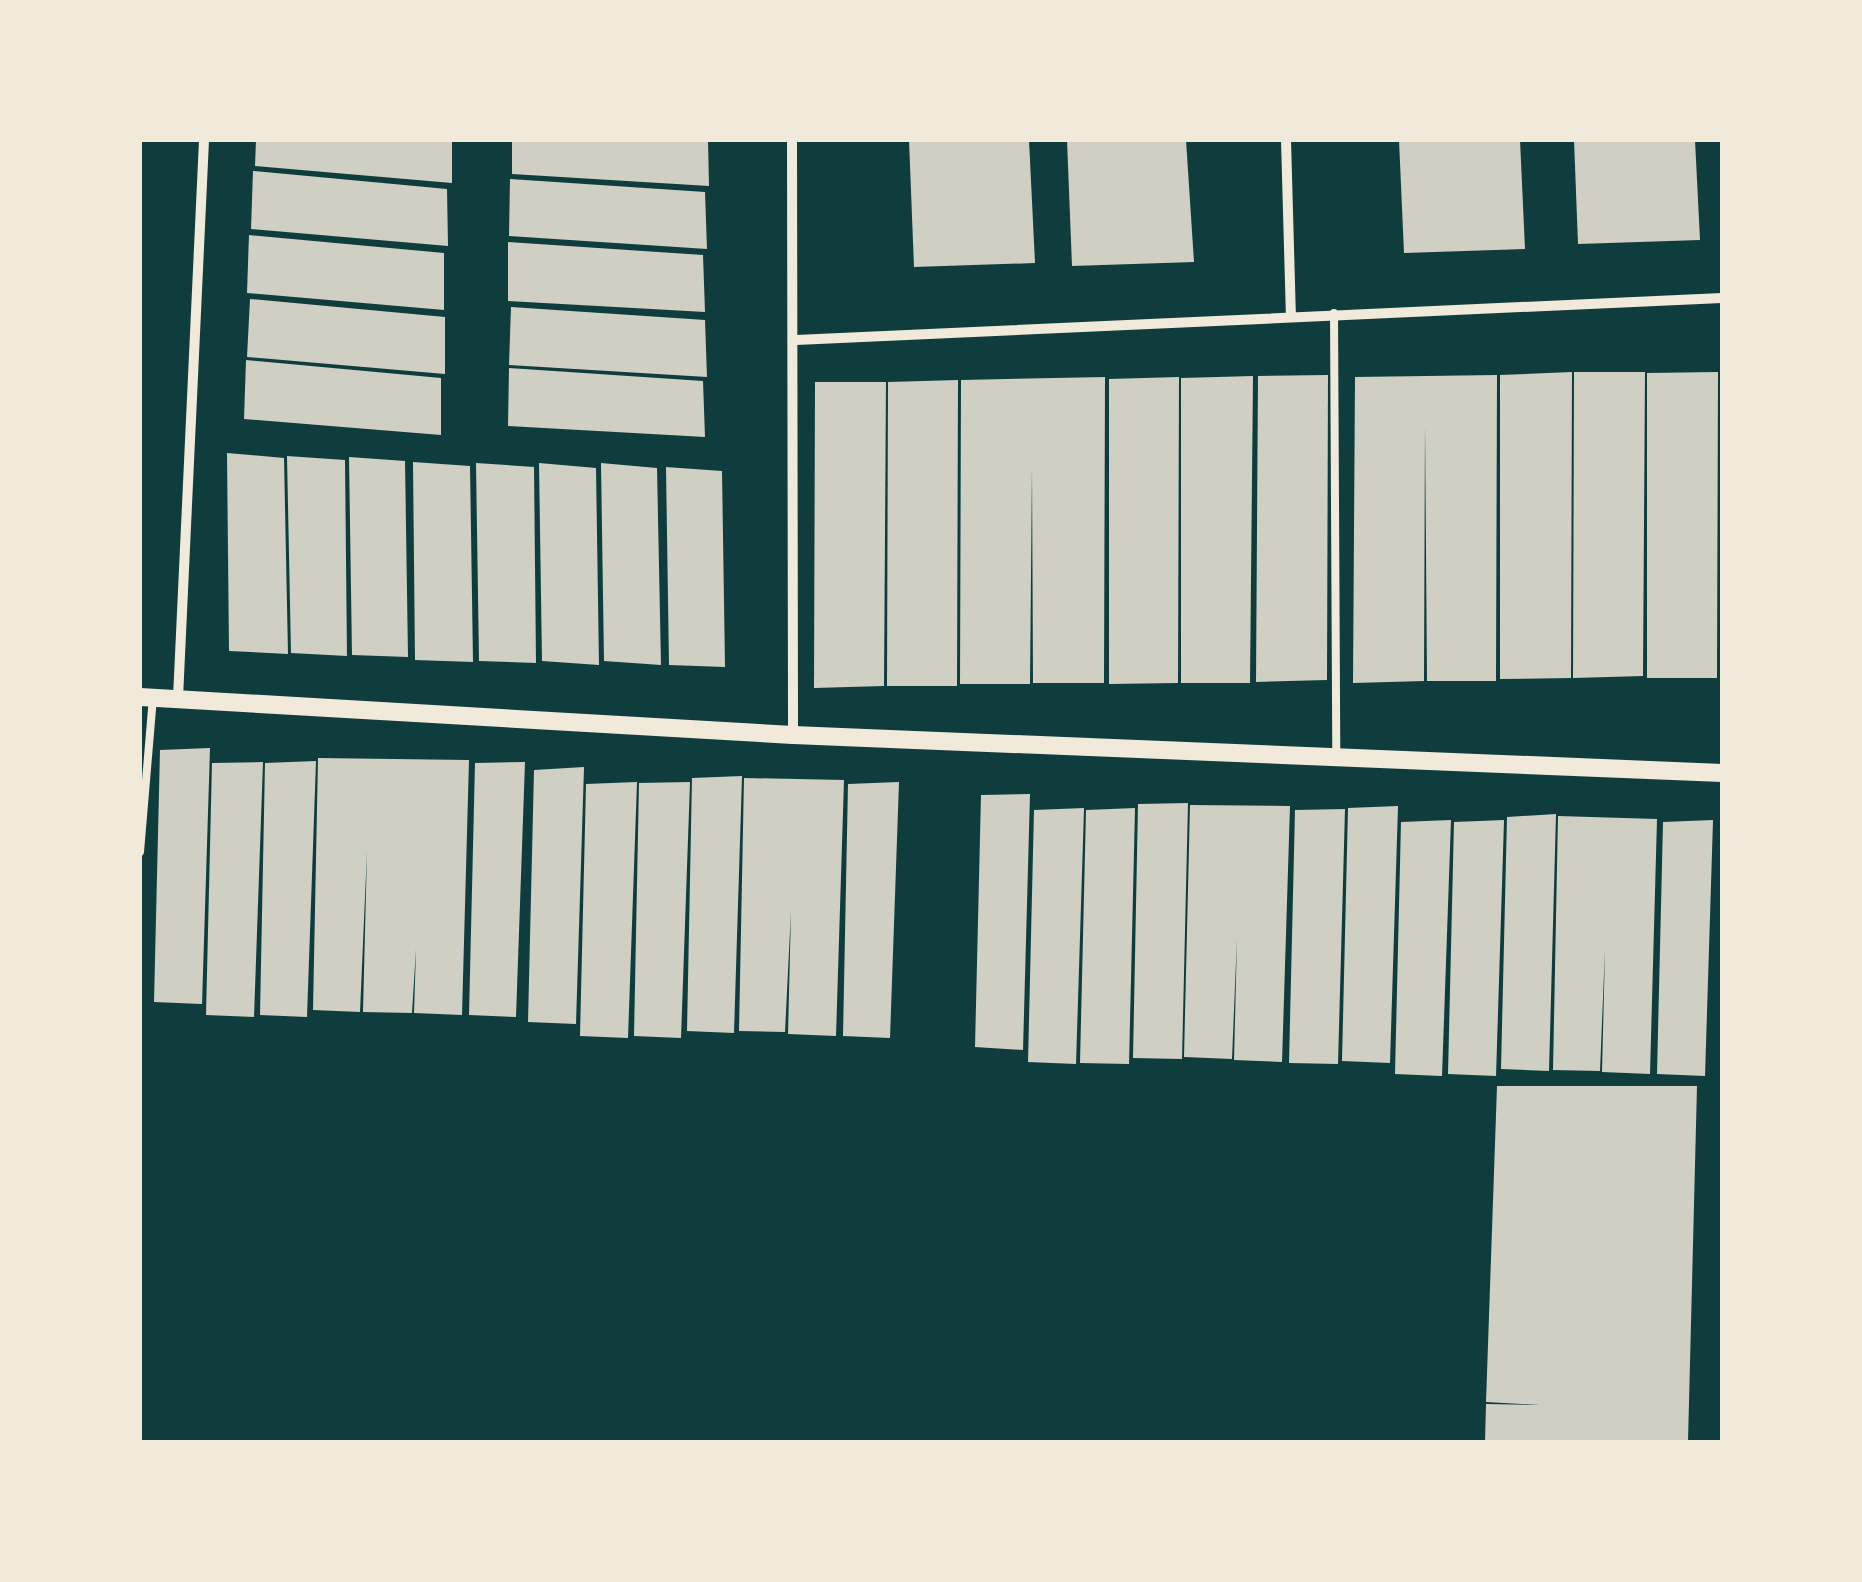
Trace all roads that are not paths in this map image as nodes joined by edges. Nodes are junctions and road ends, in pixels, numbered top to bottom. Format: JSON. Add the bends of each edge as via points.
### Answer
{"nodes":[{"id":1,"x":204,"y":140,"type":"edge"},
{"id":2,"x":792,"y":140,"type":"edge"},
{"id":3,"x":1286,"y":140,"type":"edge"},
{"id":4,"x":1722,"y":298,"type":"edge"},
{"id":5,"x":1334,"y":313,"type":"junction"},
{"id":6,"x":1291,"y":315,"type":"junction"},
{"id":7,"x":796,"y":340,"type":"junction"},
{"id":8,"x":146,"y":697,"type":"edge"},
{"id":9,"x":178,"y":698,"type":"junction"},
{"id":10,"x":793,"y":735,"type":"junction"},
{"id":11,"x":1336,"y":758,"type":"junction"},
{"id":12,"x":1722,"y":773,"type":"edge"},
{"id":13,"x":140,"y":852,"type":"edge"}],
"edges":[{"from":1,"to":9,"type":"street"},
{"from":2,"to":7,"type":"street"},
{"from":3,"to":6,"type":"street"},
{"from":4,"to":5,"type":"street"},
{"from":5,"to":6,"type":"street"},
{"from":5,"to":11,"type":"lane"},
{"from":6,"to":7,"type":"street"},
{"from":7,"to":10,"type":"street"},
{"from":8,"to":9,"type":"street"},
{"from":8,"to":13,"type":"lane"},
{"from":9,"to":10,"type":"street"},
{"from":10,"to":11,"type":"street"},
{"from":11,"to":12,"type":"street"}]}
